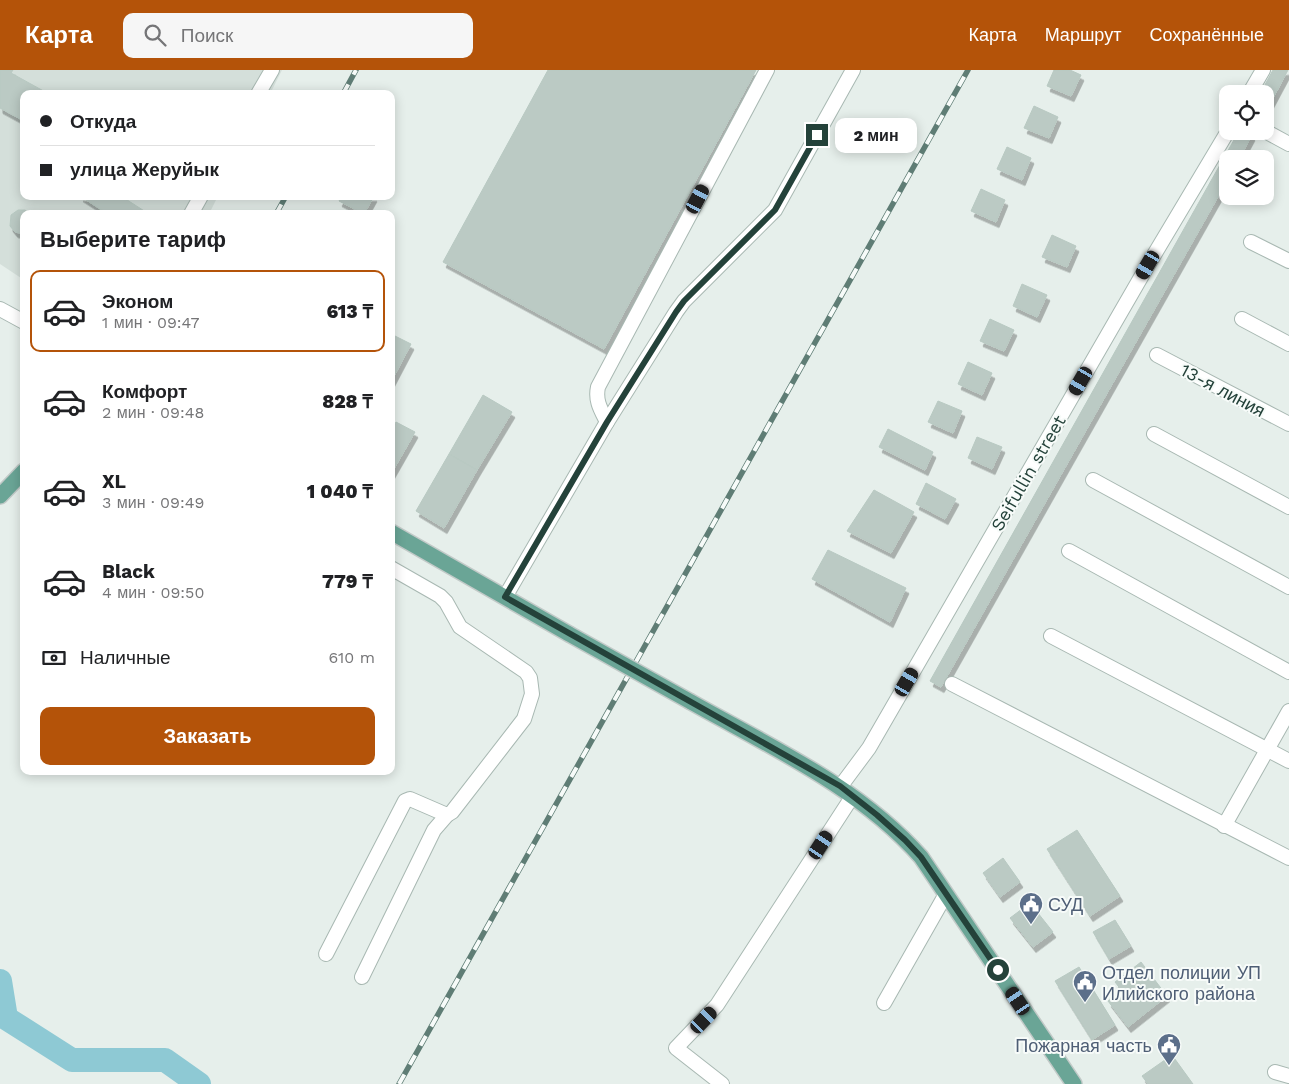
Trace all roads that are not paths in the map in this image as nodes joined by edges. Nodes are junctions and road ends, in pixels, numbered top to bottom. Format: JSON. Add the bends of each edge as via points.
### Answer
{"nodes":[{"id":1,"x":272,"y":70,"type":"edge"},
{"id":2,"x":767,"y":70,"type":"edge"},
{"id":3,"x":853,"y":70,"type":"edge"},
{"id":4,"x":1263,"y":70,"type":"edge"},
{"id":5,"x":1255,"y":85,"type":"edge"},
{"id":6,"x":260,"y":90,"type":"edge"},
{"id":7,"x":1274,"y":136,"type":"edge"},
{"id":8,"x":1223,"y":140,"type":"edge"},
{"id":9,"x":1289,"y":144,"type":"edge"},
{"id":10,"x":1251,"y":242,"type":"dead end"},
{"id":11,"x":1289,"y":261,"type":"edge"},
{"id":12,"x":0,"y":308,"type":"edge"},
{"id":13,"x":20,"y":320,"type":"edge"},
{"id":14,"x":1242,"y":320,"type":"dead end"},
{"id":15,"x":1289,"y":344,"type":"edge"},
{"id":16,"x":1157,"y":355,"type":"dead end"},
{"id":17,"x":607,"y":422,"type":"junction"},
{"id":18,"x":1289,"y":424,"type":"edge"},
{"id":19,"x":1154,"y":434,"type":"dead end"},
{"id":20,"x":20,"y":475,"type":"edge"},
{"id":21,"x":1093,"y":480,"type":"dead end"},
{"id":22,"x":0,"y":496,"type":"edge"},
{"id":23,"x":1289,"y":507,"type":"edge"},
{"id":24,"x":395,"y":534,"type":"edge"},
{"id":25,"x":1069,"y":551,"type":"dead end"},
{"id":26,"x":395,"y":570,"type":"edge"},
{"id":27,"x":1289,"y":587,"type":"edge"},
{"id":28,"x":505,"y":597,"type":"junction"},
{"id":29,"x":1051,"y":636,"type":"dead end"},
{"id":30,"x":1289,"y":672,"type":"edge"},
{"id":31,"x":952,"y":684,"type":"dead end"},
{"id":32,"x":1289,"y":712,"type":"edge"},
{"id":33,"x":1268,"y":750,"type":"junction"},
{"id":34,"x":1289,"y":761,"type":"edge"},
{"id":35,"x":840,"y":786,"type":"junction"},
{"id":36,"x":852,"y":797,"type":"junction"},
{"id":37,"x":447,"y":815,"type":"junction"},
{"id":38,"x":1224,"y":826,"type":"junction"},
{"id":39,"x":1289,"y":858,"type":"edge"},
{"id":40,"x":946,"y":894,"type":"junction"},
{"id":41,"x":326,"y":954,"type":"dead end"},
{"id":42,"x":362,"y":977,"type":"dead end"},
{"id":43,"x":884,"y":1003,"type":"dead end"},
{"id":44,"x":1275,"y":1072,"type":"dead end"},
{"id":45,"x":1289,"y":1076,"type":"edge"},
{"id":46,"x":722,"y":1084,"type":"edge"},
{"id":47,"x":1074,"y":1084,"type":"edge"}],
"edges":[{"from":1,"to":6,"type":"street"},
{"from":2,"to":17,"type":"street","via":[[598,387],[596,397]]},
{"from":3,"to":17,"type":"street","via":[[775,210],[684,301]]},
{"from":4,"to":5,"type":"street"},
{"from":7,"to":9,"type":"street"},
{"from":8,"to":35,"type":"street","name":"Seifullin street","via":[[869,748]]},
{"from":10,"to":11,"type":"street"},
{"from":12,"to":13,"type":"street"},
{"from":14,"to":15,"type":"street"},
{"from":16,"to":18,"type":"street","name":"13-я линия"},
{"from":17,"to":28,"type":"street"},
{"from":19,"to":23,"type":"street"},
{"from":20,"to":22,"type":"main road"},
{"from":21,"to":27,"type":"street"},
{"from":24,"to":28,"type":"main road"},
{"from":25,"to":30,"type":"street"},
{"from":26,"to":37,"type":"street","via":[[440,596],[460,627],[526,672],[532,685],[524,719]]},
{"from":28,"to":35,"type":"main road","bridge":true},
{"from":29,"to":33,"type":"street"},
{"from":31,"to":38,"type":"street"},
{"from":32,"to":33,"type":"street"},
{"from":33,"to":34,"type":"street"},
{"from":33,"to":38,"type":"street"},
{"from":35,"to":36,"type":"main road"},
{"from":36,"to":40,"type":"main road","via":[[905,840]]},
{"from":36,"to":46,"type":"street","via":[[718,1006],[676,1048]]},
{"from":37,"to":41,"type":"street","via":[[410,799],[405,801]]},
{"from":37,"to":42,"type":"street","via":[[434,830]]},
{"from":38,"to":39,"type":"street"},
{"from":40,"to":43,"type":"street"},
{"from":40,"to":47,"type":"main road"},
{"from":44,"to":45,"type":"street"}]}
